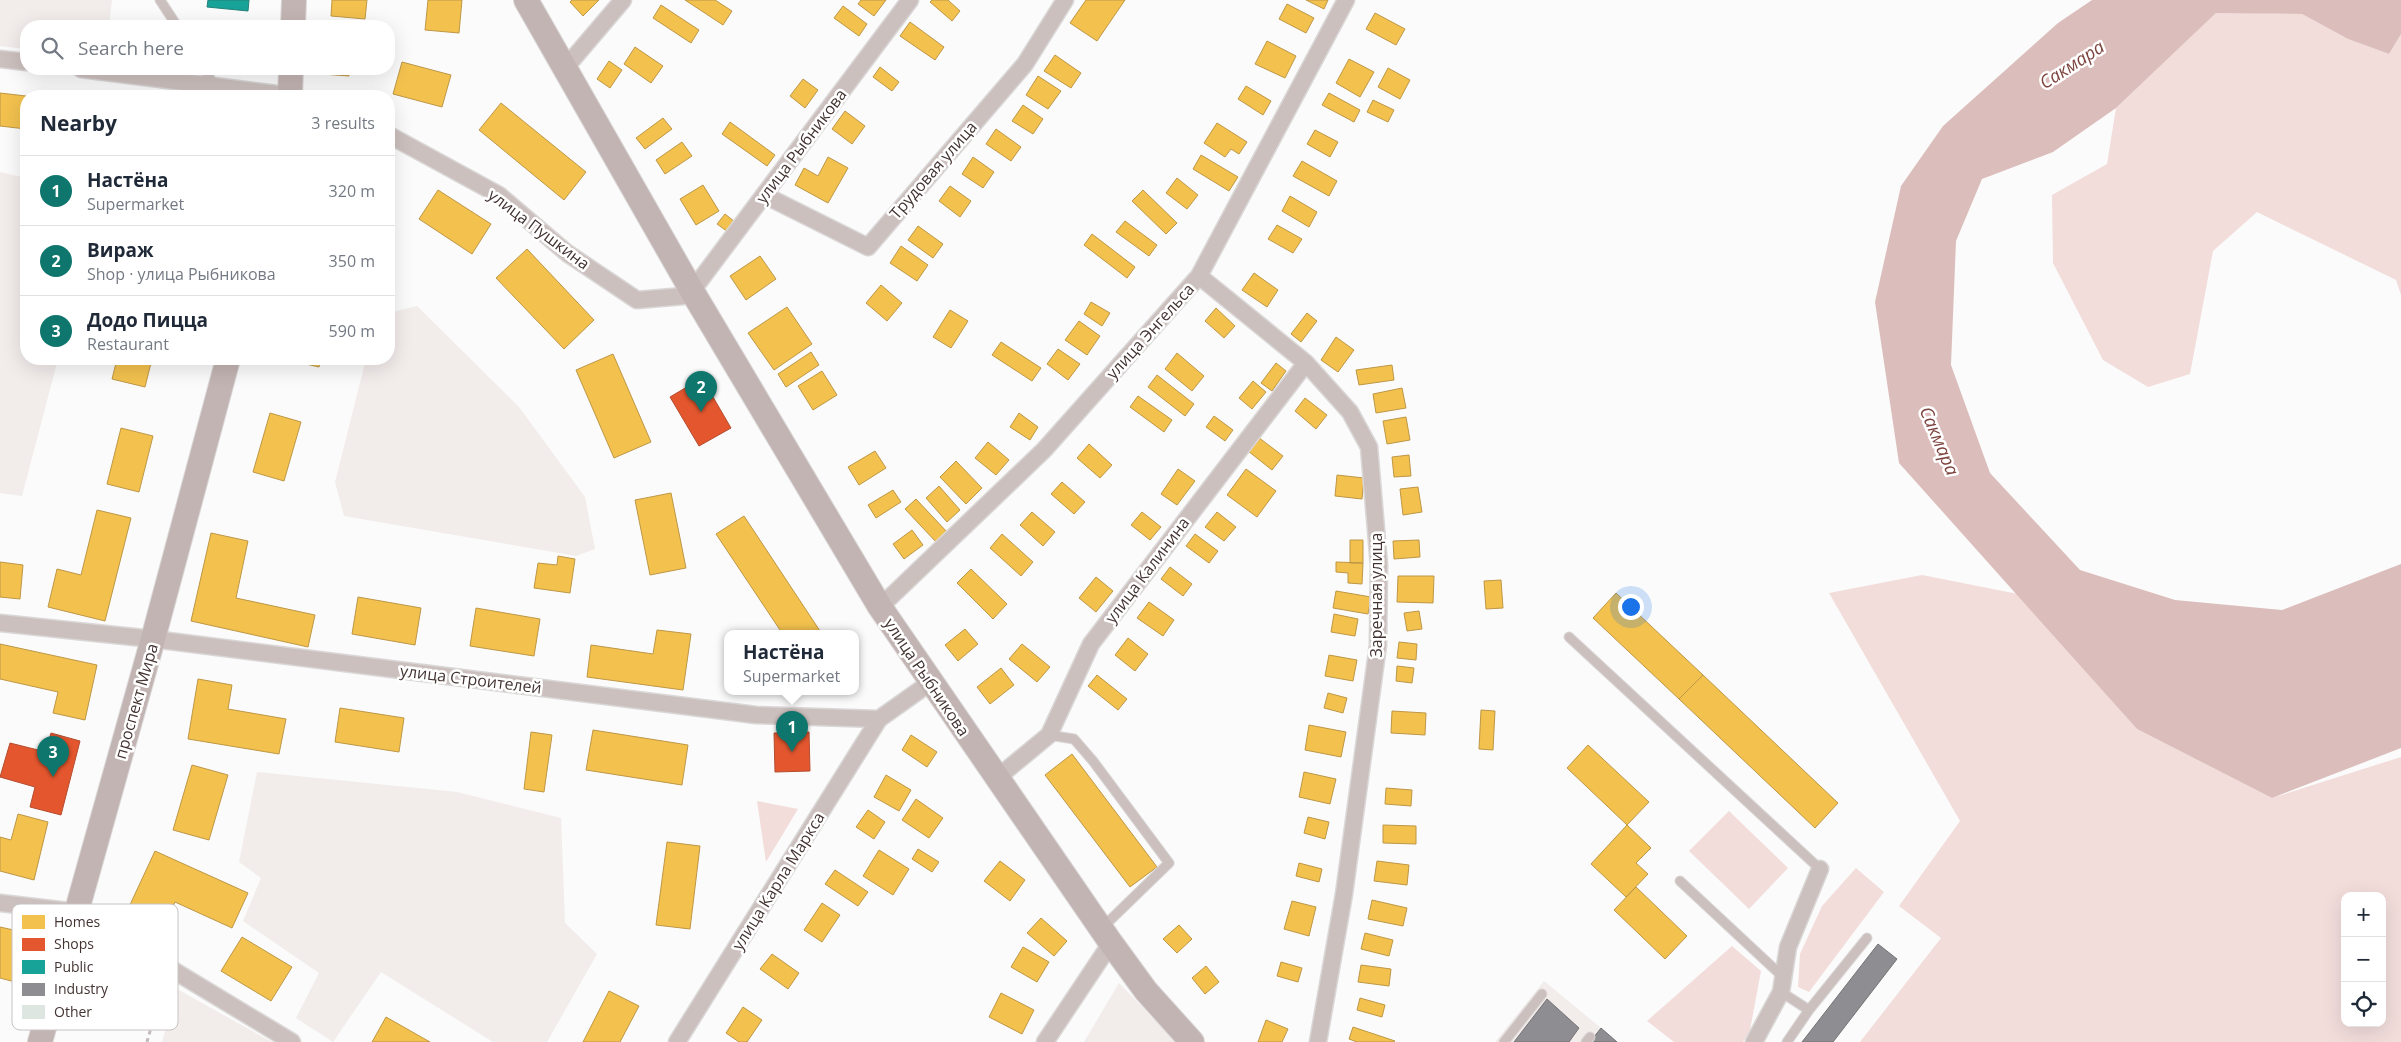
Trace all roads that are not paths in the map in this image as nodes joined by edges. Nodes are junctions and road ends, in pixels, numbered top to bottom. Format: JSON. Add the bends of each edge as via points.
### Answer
{"nodes":[{"id":1,"x":160,"y":0,"type":"edge"},
{"id":2,"x":294,"y":0,"type":"edge"},
{"id":3,"x":526,"y":0,"type":"edge"},
{"id":4,"x":623,"y":0,"type":"edge"},
{"id":5,"x":910,"y":0,"type":"edge"},
{"id":6,"x":1066,"y":0,"type":"edge"},
{"id":7,"x":1346,"y":0,"type":"edge"},
{"id":8,"x":172,"y":20,"type":"edge"},
{"id":9,"x":293,"y":20,"type":"edge"},
{"id":10,"x":0,"y":59,"type":"edge"},
{"id":11,"x":20,"y":61,"type":"edge"},
{"id":12,"x":566,"y":67,"type":"junction"},
{"id":13,"x":131,"y":75,"type":"edge"},
{"id":14,"x":208,"y":75,"type":"edge"},
{"id":15,"x":291,"y":75,"type":"edge"},
{"id":16,"x":214,"y":85,"type":"junction"},
{"id":17,"x":249,"y":90,"type":"edge"},
{"id":18,"x":291,"y":90,"type":"edge"},
{"id":19,"x":395,"y":138,"type":"edge"},
{"id":20,"x":764,"y":195,"type":"junction"},
{"id":21,"x":1199,"y":276,"type":"junction"},
{"id":22,"x":692,"y":291,"type":"junction"},
{"id":23,"x":1306,"y":363,"type":"junction"},
{"id":24,"x":226,"y":365,"type":"edge"},
{"id":25,"x":880,"y":607,"type":"junction"},
{"id":26,"x":0,"y":623,"type":"edge"},
{"id":27,"x":1569,"y":637,"type":"dead end"},
{"id":28,"x":153,"y":639,"type":"junction"},
{"id":29,"x":931,"y":682,"type":"junction"},
{"id":30,"x":879,"y":719,"type":"junction"},
{"id":31,"x":1049,"y":735,"type":"junction"},
{"id":32,"x":997,"y":778,"type":"junction"},
{"id":33,"x":1820,"y":869,"type":"joint"},
{"id":34,"x":1680,"y":881,"type":"dead end"},
{"id":35,"x":78,"y":904,"type":"edge"},
{"id":36,"x":1106,"y":936,"type":"junction"},
{"id":37,"x":1867,"y":938,"type":"dead end"},
{"id":38,"x":178,"y":972,"type":"edge"},
{"id":39,"x":1782,"y":984,"type":"junction"},
{"id":40,"x":1542,"y":994,"type":"dead end"},
{"id":41,"x":1809,"y":1010,"type":"junction"},
{"id":42,"x":292,"y":1042,"type":"edge"},
{"id":43,"x":677,"y":1042,"type":"edge"},
{"id":44,"x":1045,"y":1042,"type":"edge"},
{"id":45,"x":1192,"y":1042,"type":"edge"},
{"id":46,"x":1318,"y":1042,"type":"edge"},
{"id":47,"x":1504,"y":1042,"type":"edge"},
{"id":48,"x":1754,"y":1042,"type":"edge"},
{"id":49,"x":1787,"y":1042,"type":"edge"}],
"edges":[{"from":1,"to":8,"type":"lane"},
{"from":2,"to":9,"type":"street"},
{"from":3,"to":12,"type":"street","name":"улица Рыбникова"},
{"from":4,"to":12,"type":"street"},
{"from":5,"to":20,"type":"street","name":"улица Рыбникова"},
{"from":6,"to":20,"type":"street","name":"Трудовая улица","via":[[1025,64],[868,247]]},
{"from":7,"to":21,"type":"street","name":"улица Энгельса"},
{"from":10,"to":11,"type":"street"},
{"from":12,"to":22,"type":"street","name":"улица Рыбникова"},
{"from":13,"to":16,"type":"street"},
{"from":14,"to":16,"type":"lane"},
{"from":15,"to":18,"type":"street"},
{"from":16,"to":17,"type":"street"},
{"from":19,"to":22,"type":"street","name":"улица Пушкина","via":[[499,195],[567,253],[637,300],[684,296]]},
{"from":20,"to":22,"type":"street","name":"улица Рыбникова"},
{"from":21,"to":23,"type":"street","name":"Заречная улица"},
{"from":21,"to":25,"type":"street","name":"улица Энгельса","via":[[1044,450]]},
{"from":22,"to":25,"type":"street","name":"улица Рыбникова"},
{"from":23,"to":31,"type":"street","name":"улица Калинина","via":[[1091,644]]},
{"from":23,"to":46,"type":"street","name":"Заречная улица","via":[[1350,412],[1370,447],[1379,565],[1378,645],[1344,894]]},
{"from":24,"to":28,"type":"street","name":"проспект Мира"},
{"from":25,"to":29,"type":"street","name":"улица Рыбникова"},
{"from":26,"to":28,"type":"street","name":"улица Строителей"},
{"from":27,"to":33,"type":"lane"},
{"from":28,"to":30,"type":"street","name":"улица Строителей","via":[[756,715]]},
{"from":28,"to":35,"type":"street","name":"проспект Мира"},
{"from":29,"to":30,"type":"street"},
{"from":29,"to":32,"type":"street","name":"улица Рыбникова"},
{"from":30,"to":43,"type":"street","name":"улица Карла Маркса"},
{"from":31,"to":32,"type":"street","name":"улица Калинина"},
{"from":31,"to":36,"type":"lane","via":[[1074,739],[1169,863]]},
{"from":32,"to":36,"type":"street","name":"улица Рыбникова"},
{"from":33,"to":39,"type":"street","via":[[1788,947]]},
{"from":34,"to":39,"type":"lane"},
{"from":36,"to":44,"type":"street"},
{"from":36,"to":45,"type":"street","name":"улица Рыбникова","via":[[1146,991]]},
{"from":37,"to":41,"type":"lane"},
{"from":38,"to":42,"type":"street"},
{"from":39,"to":41,"type":"lane"},
{"from":39,"to":48,"type":"street"},
{"from":40,"to":47,"type":"lane"},
{"from":41,"to":49,"type":"lane"}]}
